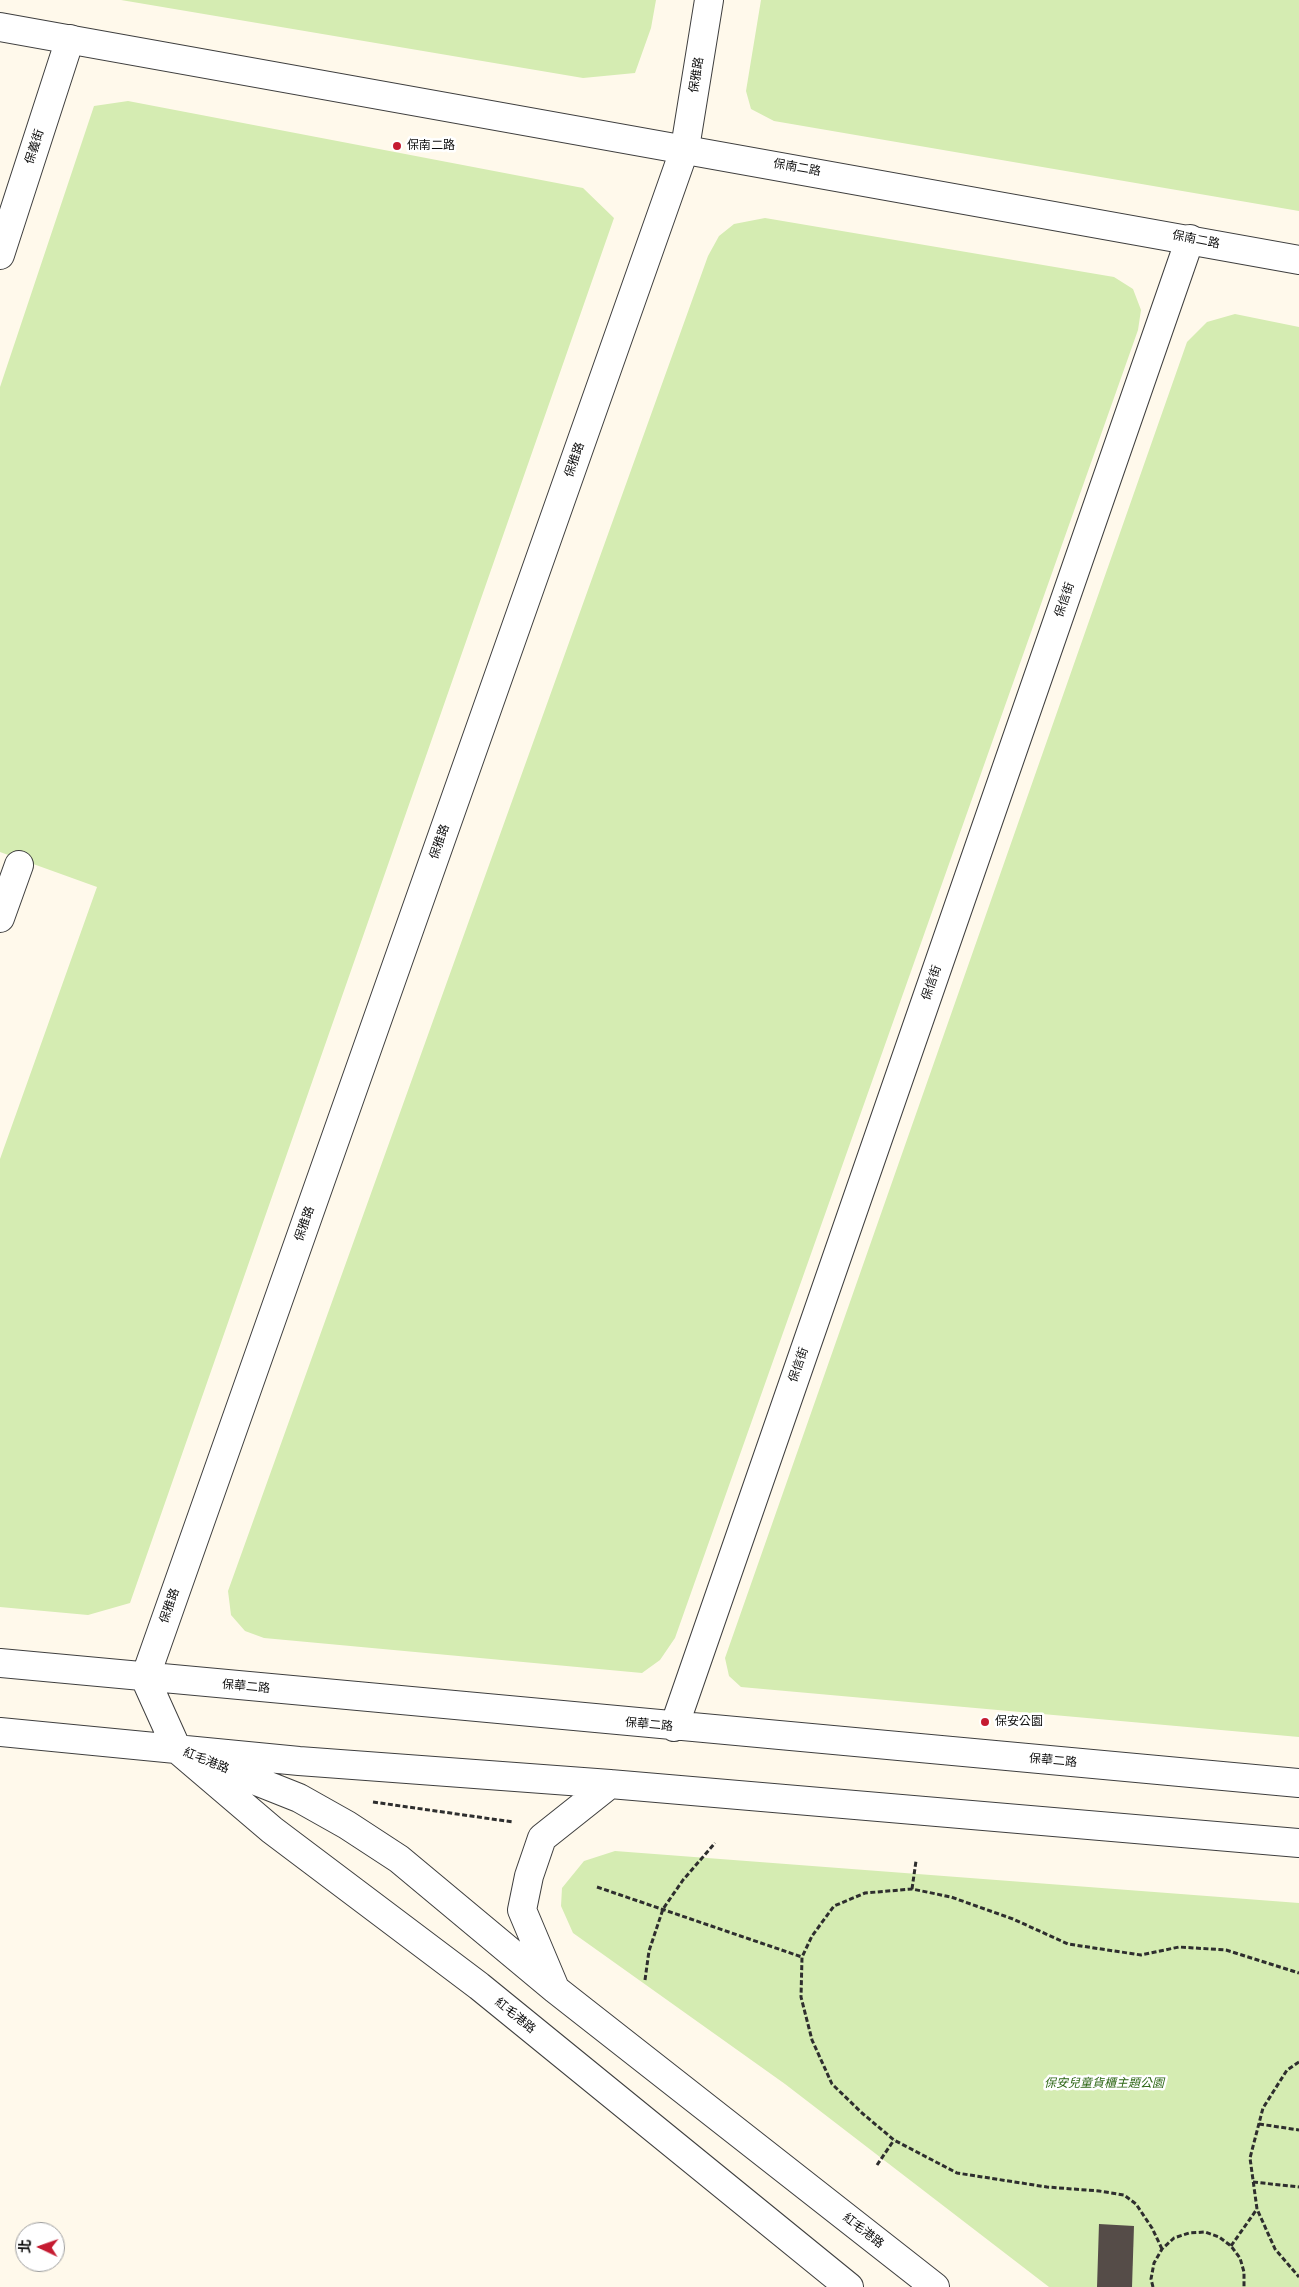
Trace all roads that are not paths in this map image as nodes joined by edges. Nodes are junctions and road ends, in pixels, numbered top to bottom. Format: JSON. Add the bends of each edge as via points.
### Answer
{"nodes":[{"id":1,"x":709,"y":0,"type":"edge"},
{"id":2,"x":0,"y":27,"type":"edge"},
{"id":3,"x":70,"y":39,"type":"junction"},
{"id":4,"x":685,"y":148,"type":"junction"},
{"id":5,"x":1190,"y":239,"type":"junction"},
{"id":6,"x":0,"y":255,"type":"edge"},
{"id":7,"x":1299,"y":260,"type":"edge"},
{"id":8,"x":19,"y":865,"type":"dead end"},
{"id":9,"x":0,"y":918,"type":"edge"},
{"id":10,"x":0,"y":1663,"type":"edge"},
{"id":11,"x":145,"y":1678,"type":"junction"},
{"id":12,"x":674,"y":1727,"type":"junction"},
{"id":13,"x":0,"y":1732,"type":"edge"},
{"id":14,"x":177,"y":1750,"type":"junction"},
{"id":15,"x":1299,"y":1783,"type":"edge"},
{"id":16,"x":610,"y":1784,"type":"junction"},
{"id":17,"x":1299,"y":1843,"type":"edge"},
{"id":18,"x":555,"y":1989,"type":"junction"},
{"id":19,"x":849,"y":2287,"type":"edge"},
{"id":20,"x":935,"y":2287,"type":"edge"}],
"edges":[{"from":1,"to":4,"type":"street","name":"保雅路"},
{"from":2,"to":3,"type":"street","name":"保南二路"},
{"from":3,"to":4,"type":"street","name":"保南二路"},
{"from":3,"to":6,"type":"street","name":"保義街"},
{"from":4,"to":5,"type":"street","name":"保南二路"},
{"from":4,"to":11,"type":"street","name":"保雅路"},
{"from":5,"to":7,"type":"street","name":"保南二路"},
{"from":5,"to":12,"type":"street","name":"保信街"},
{"from":8,"to":9,"type":"street"},
{"from":10,"to":11,"type":"street","name":"保華二路"},
{"from":11,"to":12,"type":"street","name":"保華二路"},
{"from":11,"to":14,"type":"street","name":"紅毛港路"},
{"from":12,"to":15,"type":"street","name":"保華二路"},
{"from":13,"to":14,"type":"street"},
{"from":14,"to":16,"type":"street"},
{"from":14,"to":18,"type":"street","name":"紅毛港路","via":[[299,1798],[347,1825],[399,1859]]},
{"from":14,"to":19,"type":"street","name":"紅毛港路","via":[[272,1830],[479,1986]]},
{"from":16,"to":17,"type":"street"},
{"from":16,"to":18,"type":"street","name":"紅毛港路","via":[[542,1838],[529,1876],[522,1910]]},
{"from":18,"to":20,"type":"street","name":"紅毛港路"}]}
